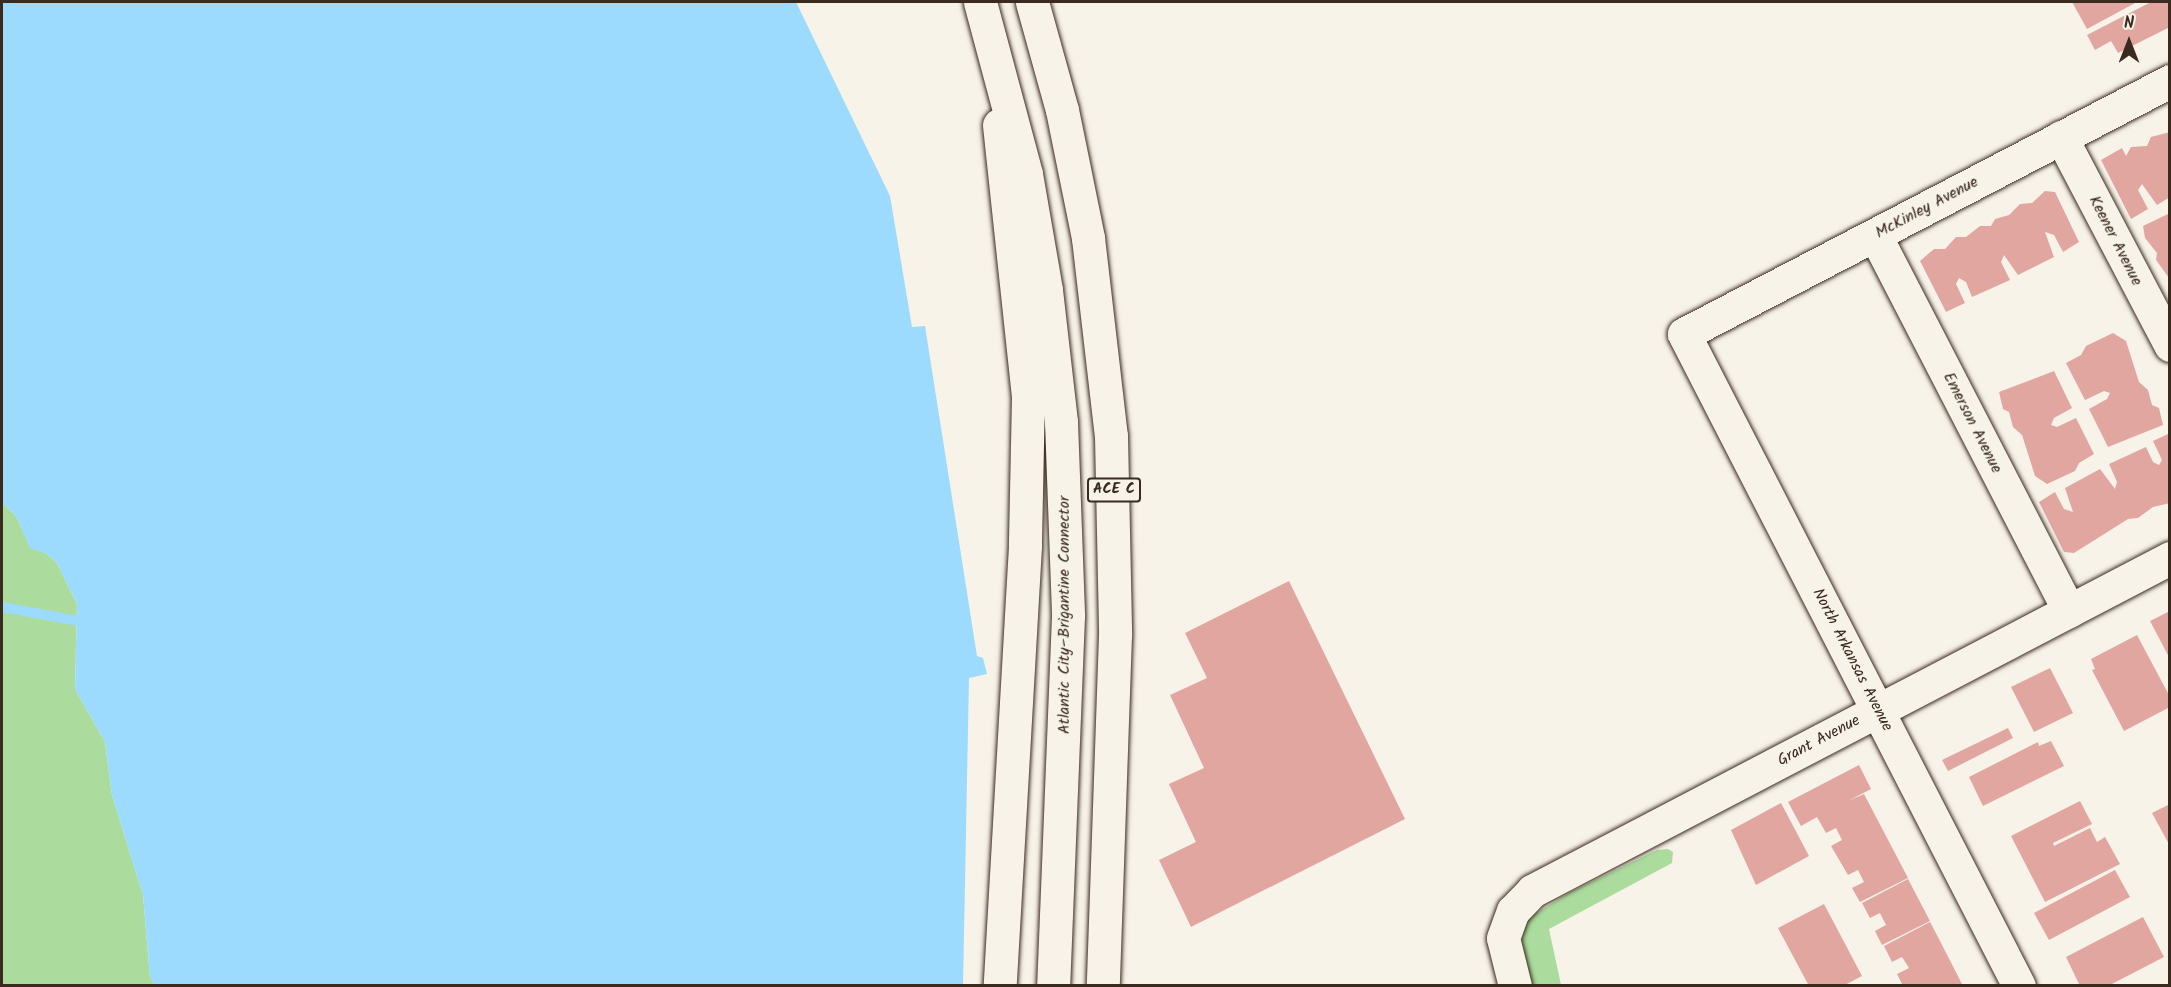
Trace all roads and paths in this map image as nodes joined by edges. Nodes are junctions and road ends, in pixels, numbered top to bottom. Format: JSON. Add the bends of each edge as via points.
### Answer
{"nodes":[{"id":1,"x":980,"y":2,"type":"edge"},
{"id":2,"x":1032,"y":2,"type":"edge"},
{"id":3,"x":995,"y":48,"type":"junction"},
{"id":4,"x":2169,"y":81,"type":"edge"},
{"id":5,"x":2061,"y":137,"type":"junction"},
{"id":6,"x":1875,"y":235,"type":"junction"},
{"id":7,"x":1684,"y":334,"type":"joint"},
{"id":8,"x":2169,"y":345,"type":"edge"},
{"id":9,"x":2169,"y":558,"type":"edge"},
{"id":10,"x":2069,"y":611,"type":"junction"},
{"id":11,"x":1879,"y":710,"type":"junction"},
{"id":12,"x":1000,"y":986,"type":"edge"},
{"id":13,"x":1053,"y":986,"type":"edge"},
{"id":14,"x":1103,"y":986,"type":"edge"},
{"id":15,"x":1515,"y":986,"type":"edge"},
{"id":16,"x":2019,"y":986,"type":"edge"}],
"edges":[{"from":1,"to":3,"type":"main road","name":"Atlantic City–Brigantine Connector","number":"ACE C"},
{"from":2,"to":14,"type":"main road","number":"ACE C","via":[[1062,110],[1084,217],[1112,436],[1115,635]]},
{"from":3,"to":12,"type":"main road","via":[[1002,181],[1020,303],[1028,397],[1025,546]]},
{"from":3,"to":13,"type":"main road","name":"Atlantic City–Brigantine Connector","number":"ACE C","via":[[1038,237],[1055,357],[1065,476],[1068,616]]},
{"from":4,"to":5,"type":"main road","name":"McKinley Avenue"},
{"from":5,"to":6,"type":"main road","name":"McKinley Avenue"},
{"from":5,"to":8,"type":"main road","name":"Keener Avenue"},
{"from":6,"to":7,"type":"main road","name":"McKinley Avenue"},
{"from":6,"to":10,"type":"main road","name":"Emerson Avenue"},
{"from":7,"to":11,"type":"main road","name":"North Arkansas Avenue"},
{"from":9,"to":10,"type":"main road","name":"Grant Avenue"},
{"from":10,"to":11,"type":"main road","name":"Grant Avenue"},
{"from":11,"to":15,"type":"main road","name":"Grant Avenue","via":[[1532,891],[1513,911],[1503,938]]},
{"from":11,"to":16,"type":"main road","name":"North Arkansas Avenue"}]}
